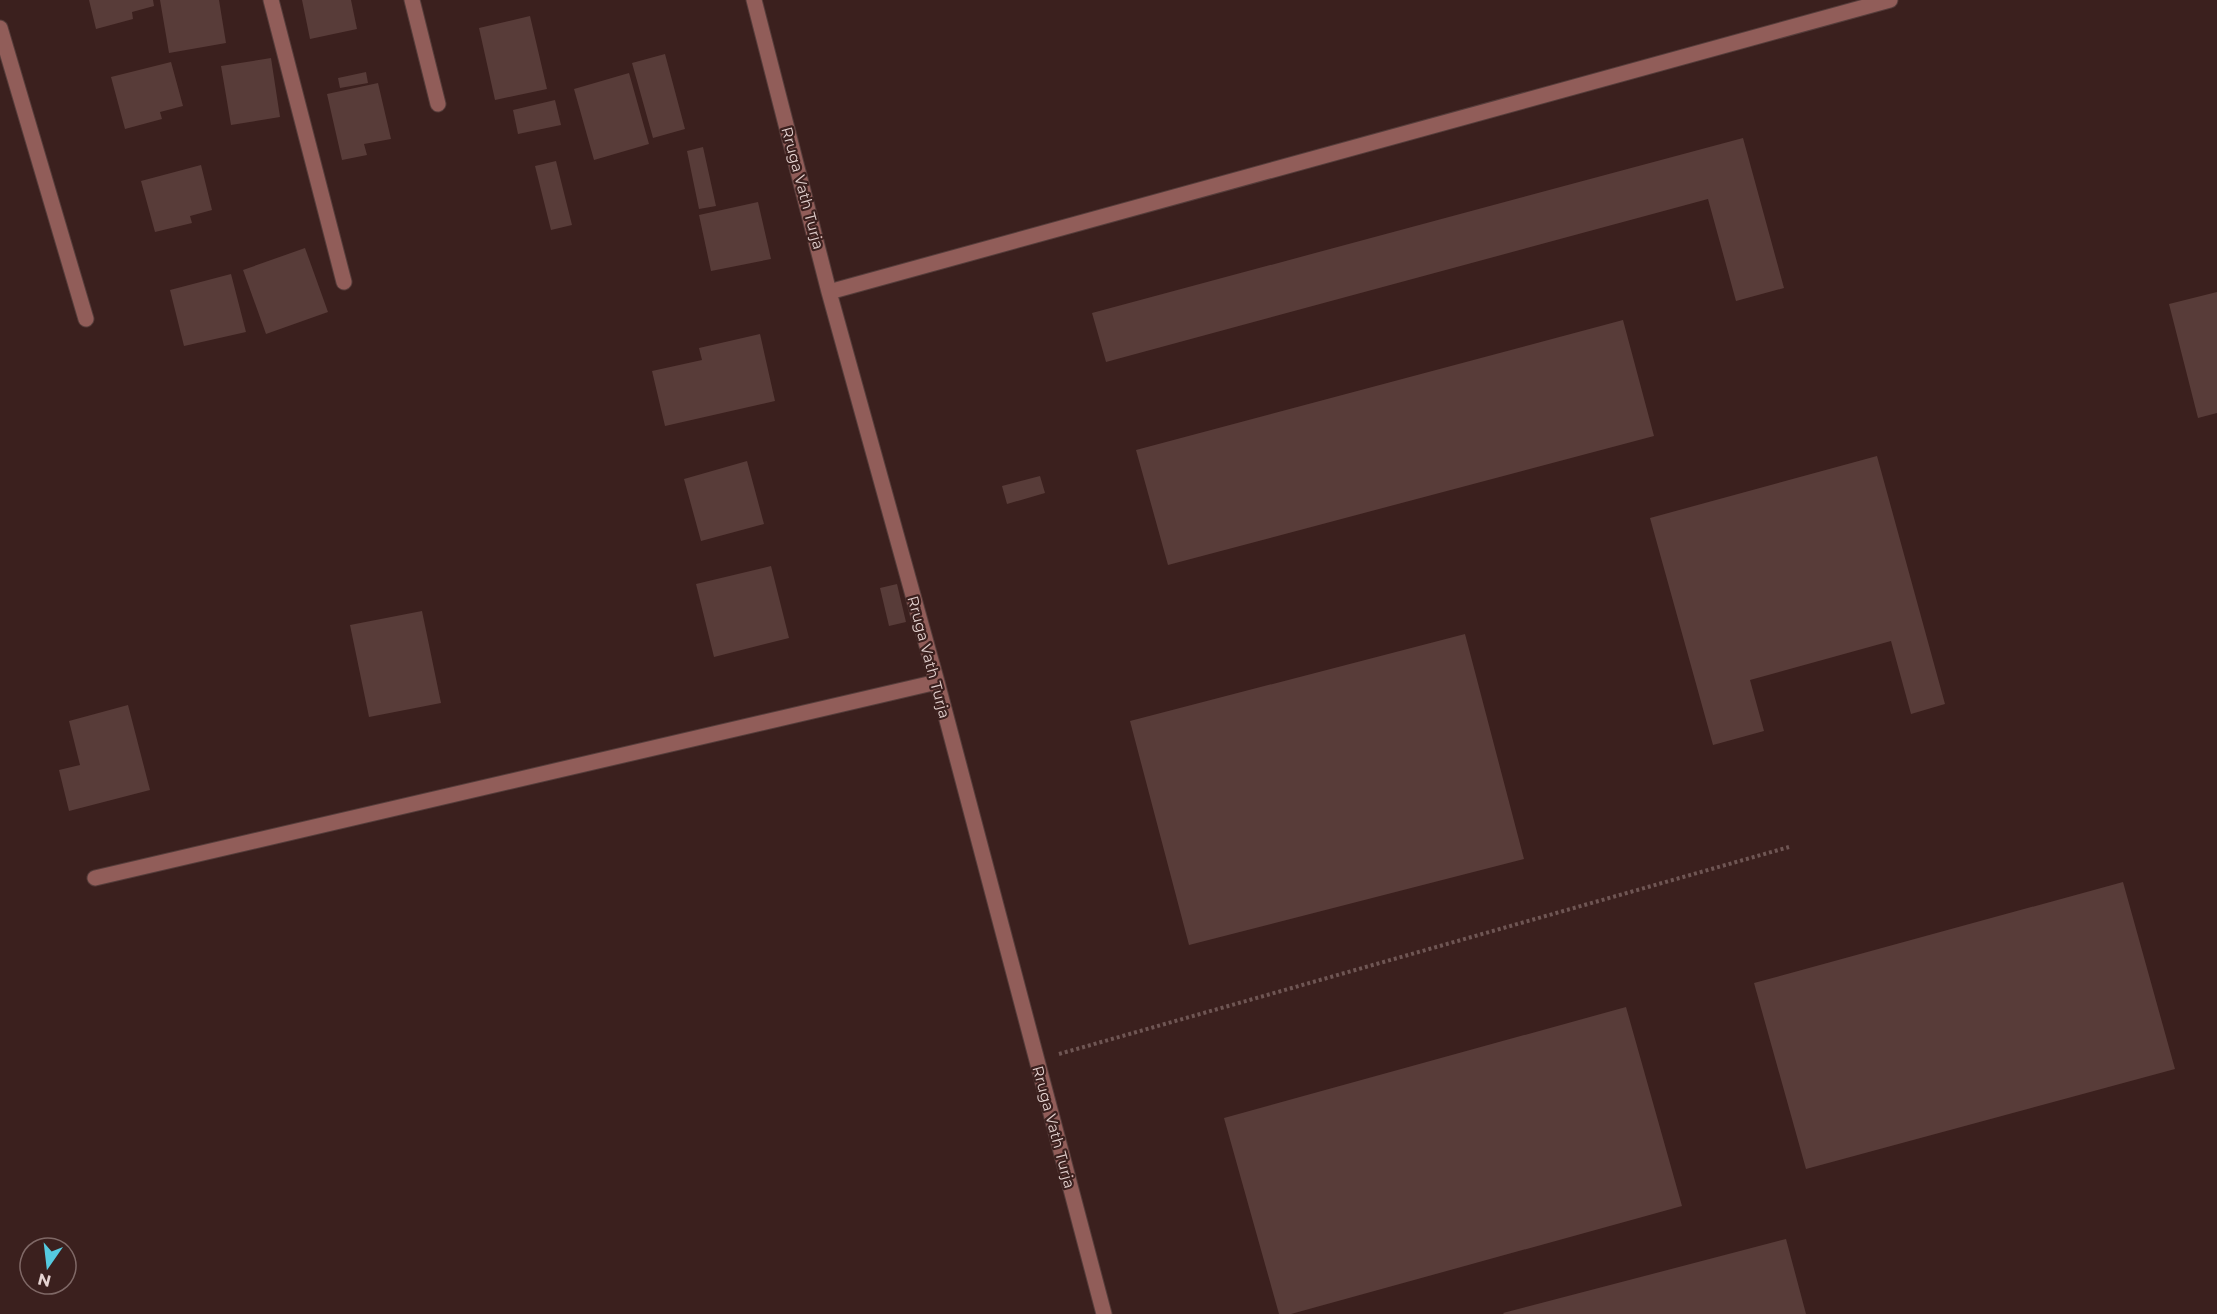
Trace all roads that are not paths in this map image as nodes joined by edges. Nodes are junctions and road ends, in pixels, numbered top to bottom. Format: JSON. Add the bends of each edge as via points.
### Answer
{"nodes":[{"id":1,"x":271,"y":0,"type":"edge"},
{"id":2,"x":412,"y":0,"type":"edge"},
{"id":3,"x":754,"y":0,"type":"edge"},
{"id":4,"x":1890,"y":0,"type":"edge"},
{"id":5,"x":0,"y":28,"type":"edge"},
{"id":6,"x":438,"y":104,"type":"dead end"},
{"id":7,"x":344,"y":282,"type":"dead end"},
{"id":8,"x":830,"y":291,"type":"junction"},
{"id":9,"x":86,"y":319,"type":"dead end"},
{"id":10,"x":937,"y":682,"type":"junction"},
{"id":11,"x":95,"y":878,"type":"dead end"},
{"id":12,"x":1104,"y":1314,"type":"edge"}],
"edges":[{"from":1,"to":7,"type":"street"},
{"from":2,"to":6,"type":"street"},
{"from":3,"to":8,"type":"street","name":"Rruga Vath Turja"},
{"from":4,"to":8,"type":"street"},
{"from":5,"to":9,"type":"street"},
{"from":8,"to":10,"type":"street","name":"Rruga Vath Turja"},
{"from":10,"to":11,"type":"street"},
{"from":10,"to":12,"type":"street","name":"Rruga Vath Turja"}]}
